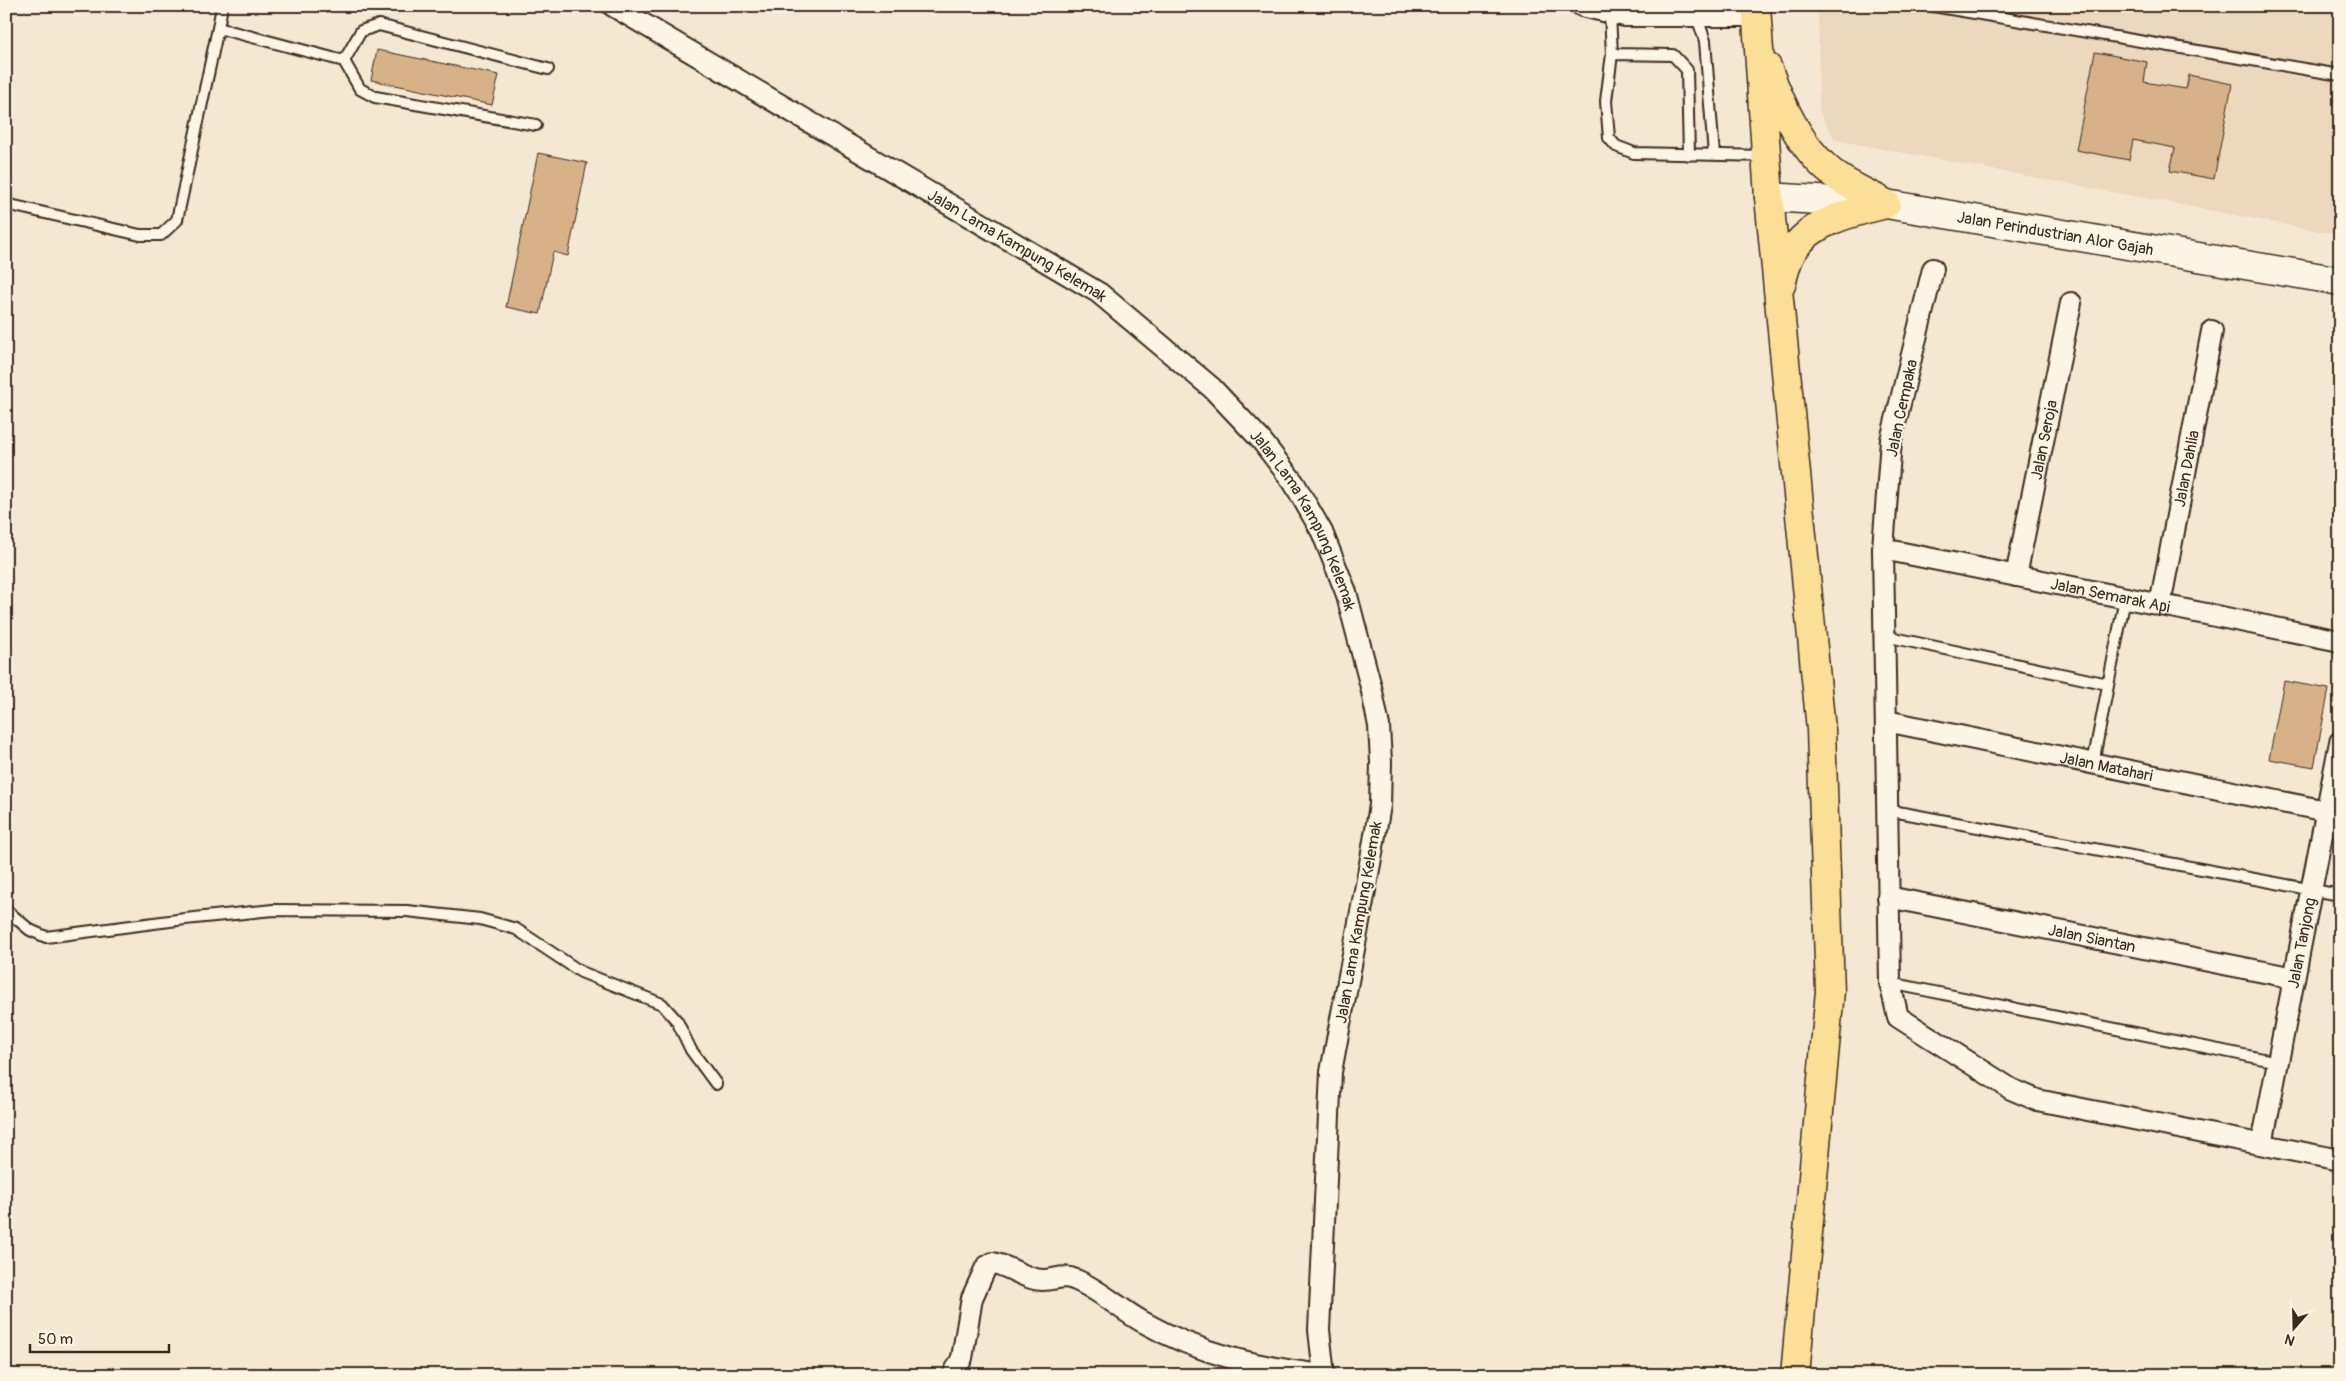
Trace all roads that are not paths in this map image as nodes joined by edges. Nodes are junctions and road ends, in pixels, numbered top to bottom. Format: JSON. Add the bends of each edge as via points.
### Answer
{"nodes":[{"id":1,"x":222,"y":6,"type":"edge"},
{"id":2,"x":613,"y":6,"type":"edge"},
{"id":3,"x":1582,"y":6,"type":"edge"},
{"id":4,"x":1933,"y":6,"type":"edge"},
{"id":5,"x":1697,"y":11,"type":"edge"},
{"id":6,"x":1756,"y":11,"type":"edge"},
{"id":7,"x":1620,"y":12,"type":"edge"},
{"id":8,"x":218,"y":28,"type":"junction"},
{"id":9,"x":1758,"y":44,"type":"junction"},
{"id":10,"x":1612,"y":54,"type":"junction"},
{"id":11,"x":344,"y":61,"type":"junction"},
{"id":12,"x":548,"y":69,"type":"dead end"},
{"id":13,"x":2340,"y":75,"type":"edge"},
{"id":14,"x":536,"y":125,"type":"dead end"},
{"id":15,"x":1689,"y":155,"type":"junction"},
{"id":16,"x":1714,"y":155,"type":"junction"},
{"id":17,"x":1766,"y":156,"type":"junction"},
{"id":18,"x":1769,"y":197,"type":"junction"},
{"id":19,"x":6,"y":204,"type":"edge"},
{"id":20,"x":1886,"y":204,"type":"junction"},
{"id":21,"x":1933,"y":269,"type":"dead end"},
{"id":22,"x":2340,"y":281,"type":"edge"},
{"id":23,"x":1778,"y":296,"type":"junction"},
{"id":24,"x":2071,"y":303,"type":"dead end"},
{"id":25,"x":2212,"y":331,"type":"dead end"},
{"id":26,"x":1883,"y":550,"type":"junction"},
{"id":27,"x":2016,"y":576,"type":"junction"},
{"id":28,"x":2125,"y":598,"type":"junction"},
{"id":29,"x":2160,"y":605,"type":"junction"},
{"id":30,"x":1884,"y":636,"type":"junction"},
{"id":31,"x":2340,"y":641,"type":"edge"},
{"id":32,"x":2108,"y":684,"type":"junction"},
{"id":33,"x":1886,"y":721,"type":"junction"},
{"id":34,"x":2340,"y":742,"type":"edge"},
{"id":35,"x":2093,"y":764,"type":"junction"},
{"id":36,"x":1887,"y":810,"type":"junction"},
{"id":37,"x":2326,"y":811,"type":"junction"},
{"id":38,"x":2311,"y":889,"type":"junction"},
{"id":39,"x":2340,"y":895,"type":"edge"},
{"id":40,"x":1888,"y":897,"type":"junction"},
{"id":41,"x":6,"y":910,"type":"edge"},
{"id":42,"x":2294,"y":978,"type":"junction"},
{"id":43,"x":1890,"y":983,"type":"junction"},
{"id":44,"x":2278,"y":1062,"type":"junction"},
{"id":45,"x":716,"y":1084,"type":"dead end"},
{"id":46,"x":2262,"y":1144,"type":"junction"},
{"id":47,"x":2340,"y":1160,"type":"edge"},
{"id":48,"x":953,"y":1375,"type":"edge"},
{"id":49,"x":1324,"y":1375,"type":"edge"},
{"id":50,"x":1795,"y":1375,"type":"edge"}],
"edges":[{"from":1,"to":8,"type":"lane"},
{"from":2,"to":49,"type":"street","name":"Jalan Lama Kampung Kelemak","via":[[1099,293],[1212,388],[1261,440],[1294,483],[1322,532],[1346,592],[1371,687],[1379,726],[1381,762],[1380,805],[1331,1072],[1319,1330]]},
{"from":3,"to":7,"type":"street"},
{"from":4,"to":13,"type":"lane"},
{"from":5,"to":6,"type":"street"},
{"from":5,"to":7,"type":"street"},
{"from":5,"to":16,"type":"lane","via":[[1705,41]]},
{"from":6,"to":9,"type":"main road"},
{"from":7,"to":10,"type":"lane"},
{"from":8,"to":11,"type":"lane"},
{"from":8,"to":19,"type":"lane","via":[[178,220],[161,235],[140,234]]},
{"from":9,"to":17,"type":"main road"},
{"from":9,"to":20,"type":"main road","via":[[1774,85],[1803,142],[1838,177]]},
{"from":10,"to":15,"type":"lane","via":[[1673,55],[1687,70]]},
{"from":10,"to":15,"type":"lane","via":[[1606,101],[1612,142],[1624,151],[1634,153]]},
{"from":11,"to":12,"type":"lane","via":[[361,31],[379,25]]},
{"from":11,"to":14,"type":"lane","via":[[360,89],[375,97]]},
{"from":15,"to":16,"type":"lane"},
{"from":16,"to":17,"type":"lane"},
{"from":17,"to":18,"type":"main road"},
{"from":18,"to":20,"type":"street","name":"Jalan Perindustrian Alor Gajah"},
{"from":18,"to":23,"type":"main road"},
{"from":20,"to":22,"type":"street","name":"Jalan Perindustrian Alor Gajah"},
{"from":20,"to":23,"type":"main road","via":[[1846,216],[1809,233],[1792,251]]},
{"from":21,"to":26,"type":"street","name":"Jalan Cempaka","via":[[1891,440]]},
{"from":23,"to":50,"type":"main road","via":[[1821,730],[1830,991]]},
{"from":24,"to":27,"type":"street","name":"Jalan Seroja"},
{"from":25,"to":29,"type":"street","name":"Jalan Dahlia"},
{"from":26,"to":27,"type":"street","name":"Jalan Semarak Api"},
{"from":26,"to":30,"type":"street","name":"Jalan Cempaka"},
{"from":27,"to":28,"type":"street","name":"Jalan Semarak Api"},
{"from":28,"to":29,"type":"street","name":"Jalan Semarak Api"},
{"from":28,"to":32,"type":"lane"},
{"from":29,"to":31,"type":"street","name":"Jalan Semarak Api"},
{"from":30,"to":32,"type":"lane"},
{"from":30,"to":33,"type":"street","name":"Jalan Cempaka"},
{"from":32,"to":35,"type":"lane"},
{"from":33,"to":35,"type":"street","name":"Jalan Matahari"},
{"from":33,"to":36,"type":"street","name":"Jalan Cempaka"},
{"from":34,"to":37,"type":"street","name":"Jalan Tanjong"},
{"from":35,"to":37,"type":"street","name":"Jalan Matahari"},
{"from":36,"to":38,"type":"lane"},
{"from":36,"to":40,"type":"street","name":"Jalan Cempaka"},
{"from":37,"to":38,"type":"street","name":"Jalan Tanjong"},
{"from":38,"to":39,"type":"lane"},
{"from":38,"to":42,"type":"street","name":"Jalan Tanjong"},
{"from":40,"to":42,"type":"street","name":"Jalan Siantan"},
{"from":40,"to":43,"type":"street","name":"Jalan Cempaka"},
{"from":41,"to":45,"type":"lane","via":[[30,930],[46,937],[273,910],[407,911],[480,919],[516,929],[581,972],[662,1004]]},
{"from":42,"to":44,"type":"street","name":"Jalan Tanjong"},
{"from":43,"to":44,"type":"lane"},
{"from":43,"to":46,"type":"street","name":"Jalan Cempaka","via":[[1898,1017],[2011,1089],[2037,1100]]},
{"from":44,"to":46,"type":"street","name":"Jalan Tanjong"},
{"from":46,"to":47,"type":"street","name":"Jalan Cempaka"},
{"from":48,"to":49,"type":"street","via":[[962,1358],[972,1298],[986,1267],[993,1264],[1042,1280],[1060,1276],[1078,1280],[1130,1315],[1199,1349],[1268,1368]]}]}
